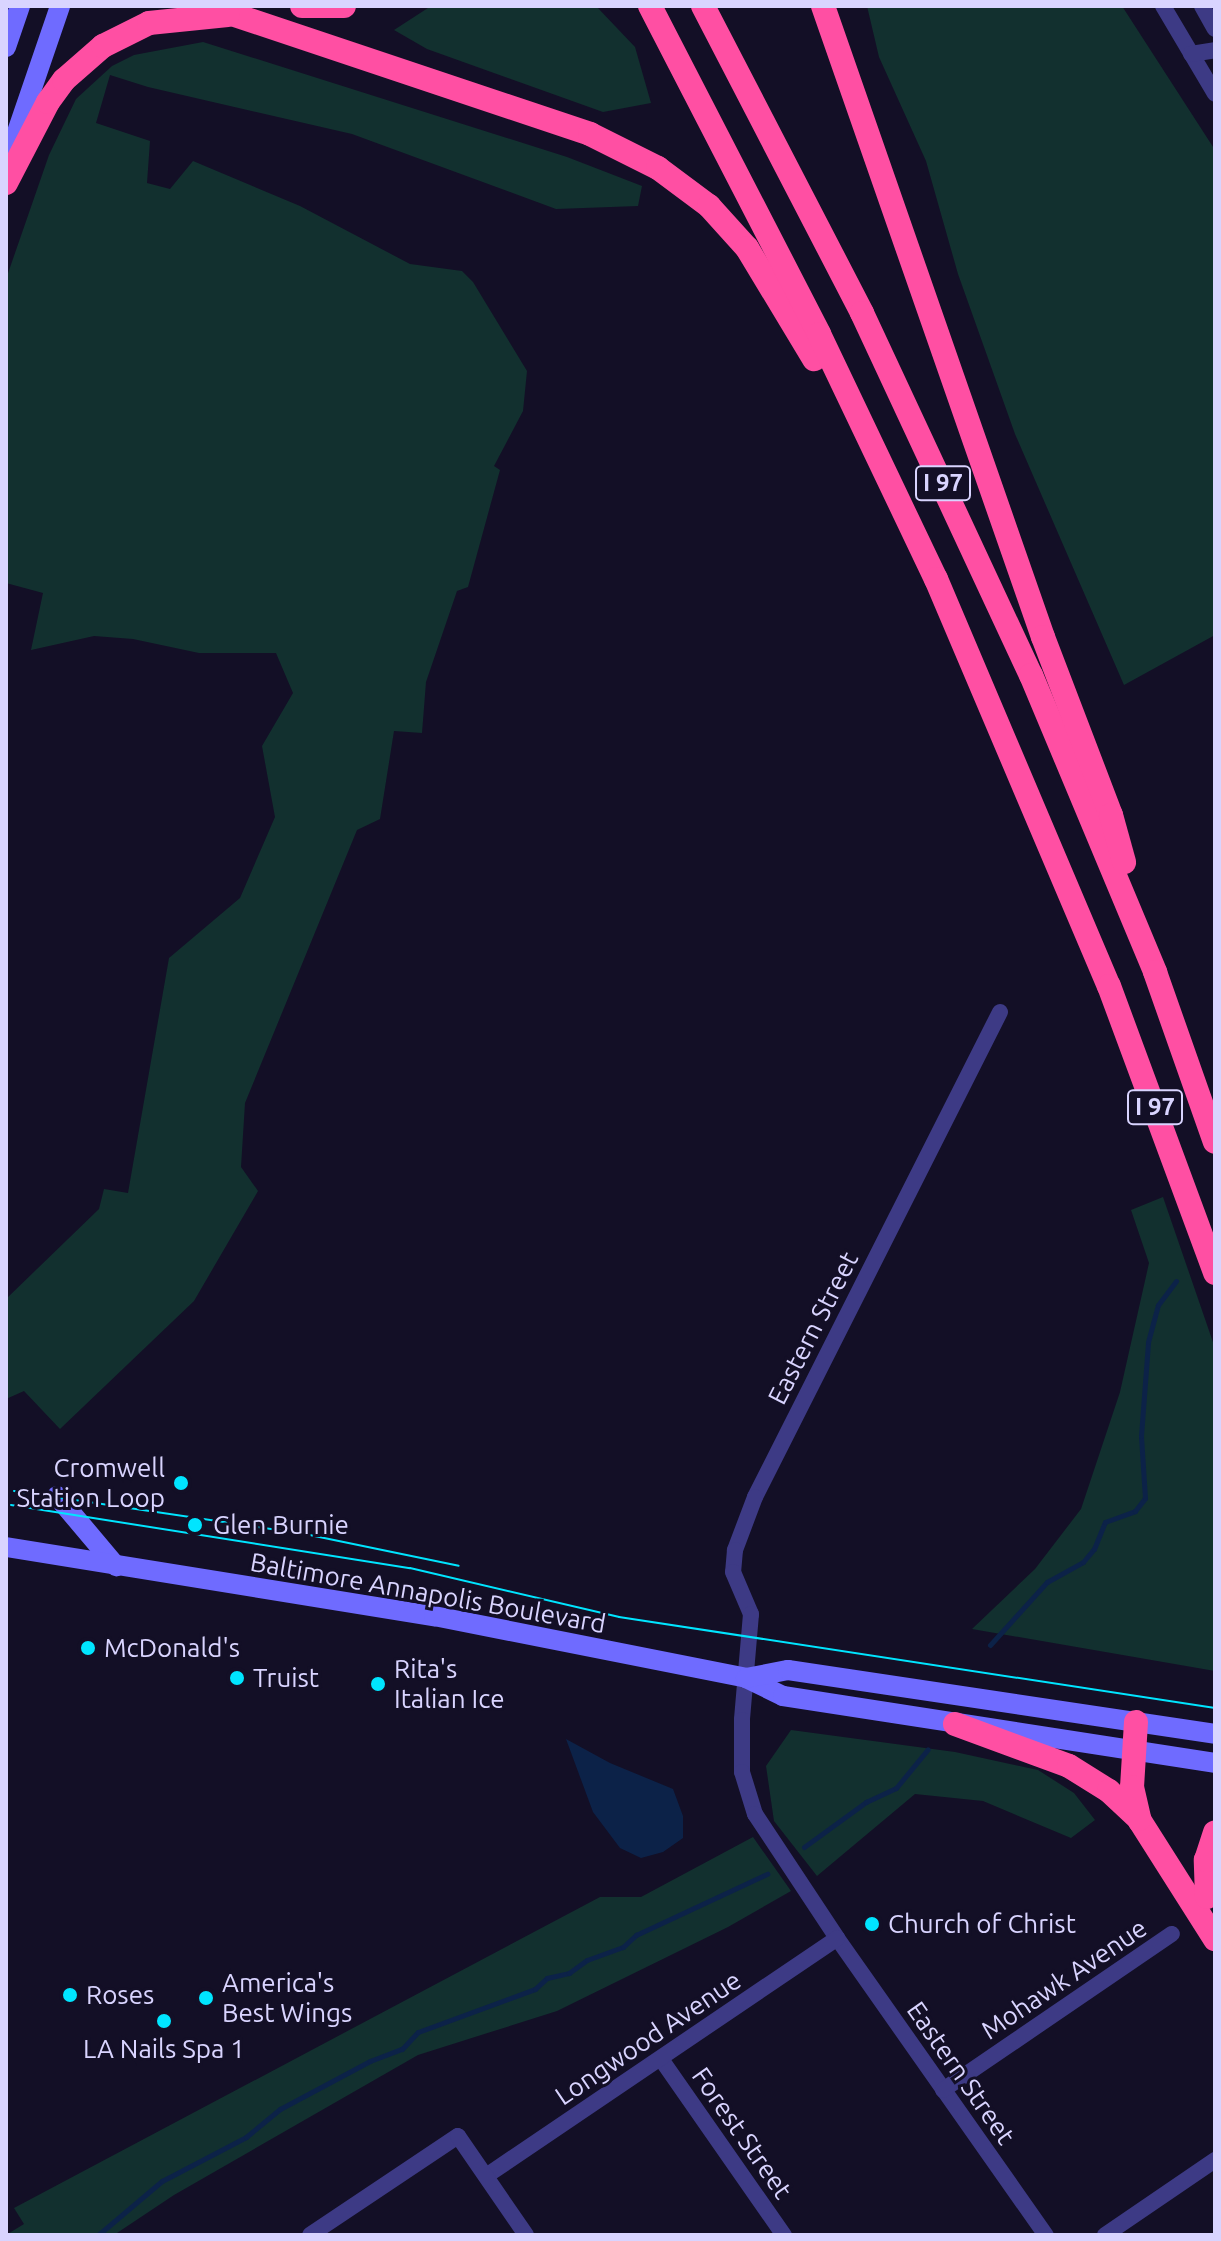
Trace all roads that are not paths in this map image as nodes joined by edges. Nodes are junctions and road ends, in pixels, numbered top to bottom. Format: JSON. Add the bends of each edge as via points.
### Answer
{"nodes":[{"id":1,"x":20,"y":6,"type":"edge"},
{"id":2,"x":60,"y":6,"type":"edge"},
{"id":3,"x":208,"y":6,"type":"edge"},
{"id":4,"x":302,"y":6,"type":"edge"},
{"id":5,"x":344,"y":6,"type":"edge"},
{"id":6,"x":650,"y":6,"type":"edge"},
{"id":7,"x":703,"y":6,"type":"edge"},
{"id":8,"x":823,"y":6,"type":"edge"},
{"id":9,"x":1163,"y":6,"type":"edge"},
{"id":10,"x":1202,"y":6,"type":"edge"},
{"id":11,"x":232,"y":14,"type":"junction"},
{"id":12,"x":1215,"y":29,"type":"edge"},
{"id":13,"x":6,"y":47,"type":"edge"},
{"id":14,"x":1215,"y":50,"type":"edge"},
{"id":15,"x":1191,"y":54,"type":"junction"},
{"id":16,"x":1215,"y":94,"type":"edge"},
{"id":17,"x":6,"y":164,"type":"edge"},
{"id":18,"x":6,"y":183,"type":"edge"},
{"id":19,"x":936,"y":579,"type":"junction"},
{"id":20,"x":1155,"y":972,"type":"junction"},
{"id":21,"x":1000,"y":1012,"type":"dead end"},
{"id":22,"x":1215,"y":1142,"type":"edge"},
{"id":23,"x":1215,"y":1273,"type":"edge"},
{"id":24,"x":57,"y":1496,"type":"dead end"},
{"id":25,"x":6,"y":1547,"type":"edge"},
{"id":26,"x":116,"y":1566,"type":"junction"},
{"id":27,"x":746,"y":1678,"type":"junction"},
{"id":28,"x":1144,"y":1723,"type":"junction"},
{"id":29,"x":955,"y":1724,"type":"junction"},
{"id":30,"x":1215,"y":1734,"type":"edge"},
{"id":31,"x":1140,"y":1751,"type":"junction"},
{"id":32,"x":1215,"y":1763,"type":"edge"},
{"id":33,"x":1140,"y":1821,"type":"junction"},
{"id":34,"x":1215,"y":1832,"type":"edge"},
{"id":35,"x":1211,"y":1903,"type":"edge"},
{"id":36,"x":1172,"y":1934,"type":"dead end"},
{"id":37,"x":837,"y":1938,"type":"junction"},
{"id":38,"x":1215,"y":1939,"type":"edge"},
{"id":39,"x":661,"y":2059,"type":"junction"},
{"id":40,"x":943,"y":2090,"type":"junction"},
{"id":41,"x":1215,"y":2160,"type":"edge"},
{"id":42,"x":486,"y":2176,"type":"junction"},
{"id":43,"x":310,"y":2235,"type":"edge"},
{"id":44,"x":526,"y":2235,"type":"edge"},
{"id":45,"x":784,"y":2235,"type":"edge"},
{"id":46,"x":1046,"y":2235,"type":"edge"},
{"id":47,"x":1105,"y":2235,"type":"edge"}],
"edges":[{"from":1,"to":13,"type":"main road"},
{"from":2,"to":17,"type":"main road"},
{"from":3,"to":11,"type":"highway"},
{"from":4,"to":5,"type":"highway"},
{"from":6,"to":19,"type":"highway","number":"I 97","via":[[819,334]]},
{"from":7,"to":20,"type":"highway","number":"I 97","via":[[922,438],[1031,675]]},
{"from":8,"to":20,"type":"highway","via":[[1043,637],[1111,815]]},
{"from":9,"to":15,"type":"street"},
{"from":10,"to":12,"type":"street"},
{"from":11,"to":18,"type":"highway","via":[[149,23],[82,61],[48,102]]},
{"from":11,"to":19,"type":"highway","via":[[590,134],[688,189],[727,225],[766,273]]},
{"from":14,"to":15,"type":"street"},
{"from":15,"to":16,"type":"street"},
{"from":19,"to":23,"type":"highway","number":"I 97","via":[[1109,986]]},
{"from":20,"to":22,"type":"highway","number":"I 97"},
{"from":21,"to":27,"type":"street","name":"Eastern Street","via":[[746,1518],[733,1562],[734,1580],[751,1608]]},
{"from":24,"to":26,"type":"main road"},
{"from":25,"to":26,"type":"main road","name":"Baltimore Annapolis Boulevard"},
{"from":26,"to":27,"type":"main road","name":"Baltimore Annapolis Boulevard","via":[[434,1616]]},
{"from":27,"to":28,"type":"main road","name":"Baltimore Annapolis Boulevard","via":[[788,1670]]},
{"from":27,"to":29,"type":"main road","name":"Baltimore Annapolis Boulevard","via":[[783,1696]]},
{"from":27,"to":37,"type":"street","name":"Eastern Street","via":[[742,1772],[750,1803]]},
{"from":28,"to":30,"type":"main road","name":"Baltimore Annapolis Boulevard"},
{"from":28,"to":31,"type":"highway"},
{"from":29,"to":31,"type":"main road","name":"Baltimore Annapolis Boulevard"},
{"from":29,"to":33,"type":"highway","via":[[1069,1766],[1109,1791]]},
{"from":31,"to":32,"type":"main road","name":"Baltimore Annapolis Boulevard"},
{"from":31,"to":33,"type":"highway","via":[[1132,1787]]},
{"from":31,"to":35,"type":"highway","via":[[1156,1816]]},
{"from":33,"to":38,"type":"highway"},
{"from":34,"to":35,"type":"highway","via":[[1206,1860]]},
{"from":36,"to":40,"type":"street","name":"Mohawk Avenue"},
{"from":37,"to":39,"type":"street","name":"Longwood Avenue"},
{"from":37,"to":40,"type":"street","name":"Eastern Street"},
{"from":39,"to":42,"type":"street","name":"Longwood Avenue"},
{"from":39,"to":45,"type":"street","name":"Forest Street"},
{"from":40,"to":46,"type":"street","name":"Eastern Street"},
{"from":41,"to":47,"type":"street"},
{"from":42,"to":43,"type":"street","via":[[458,2136]]},
{"from":42,"to":44,"type":"street"}]}
